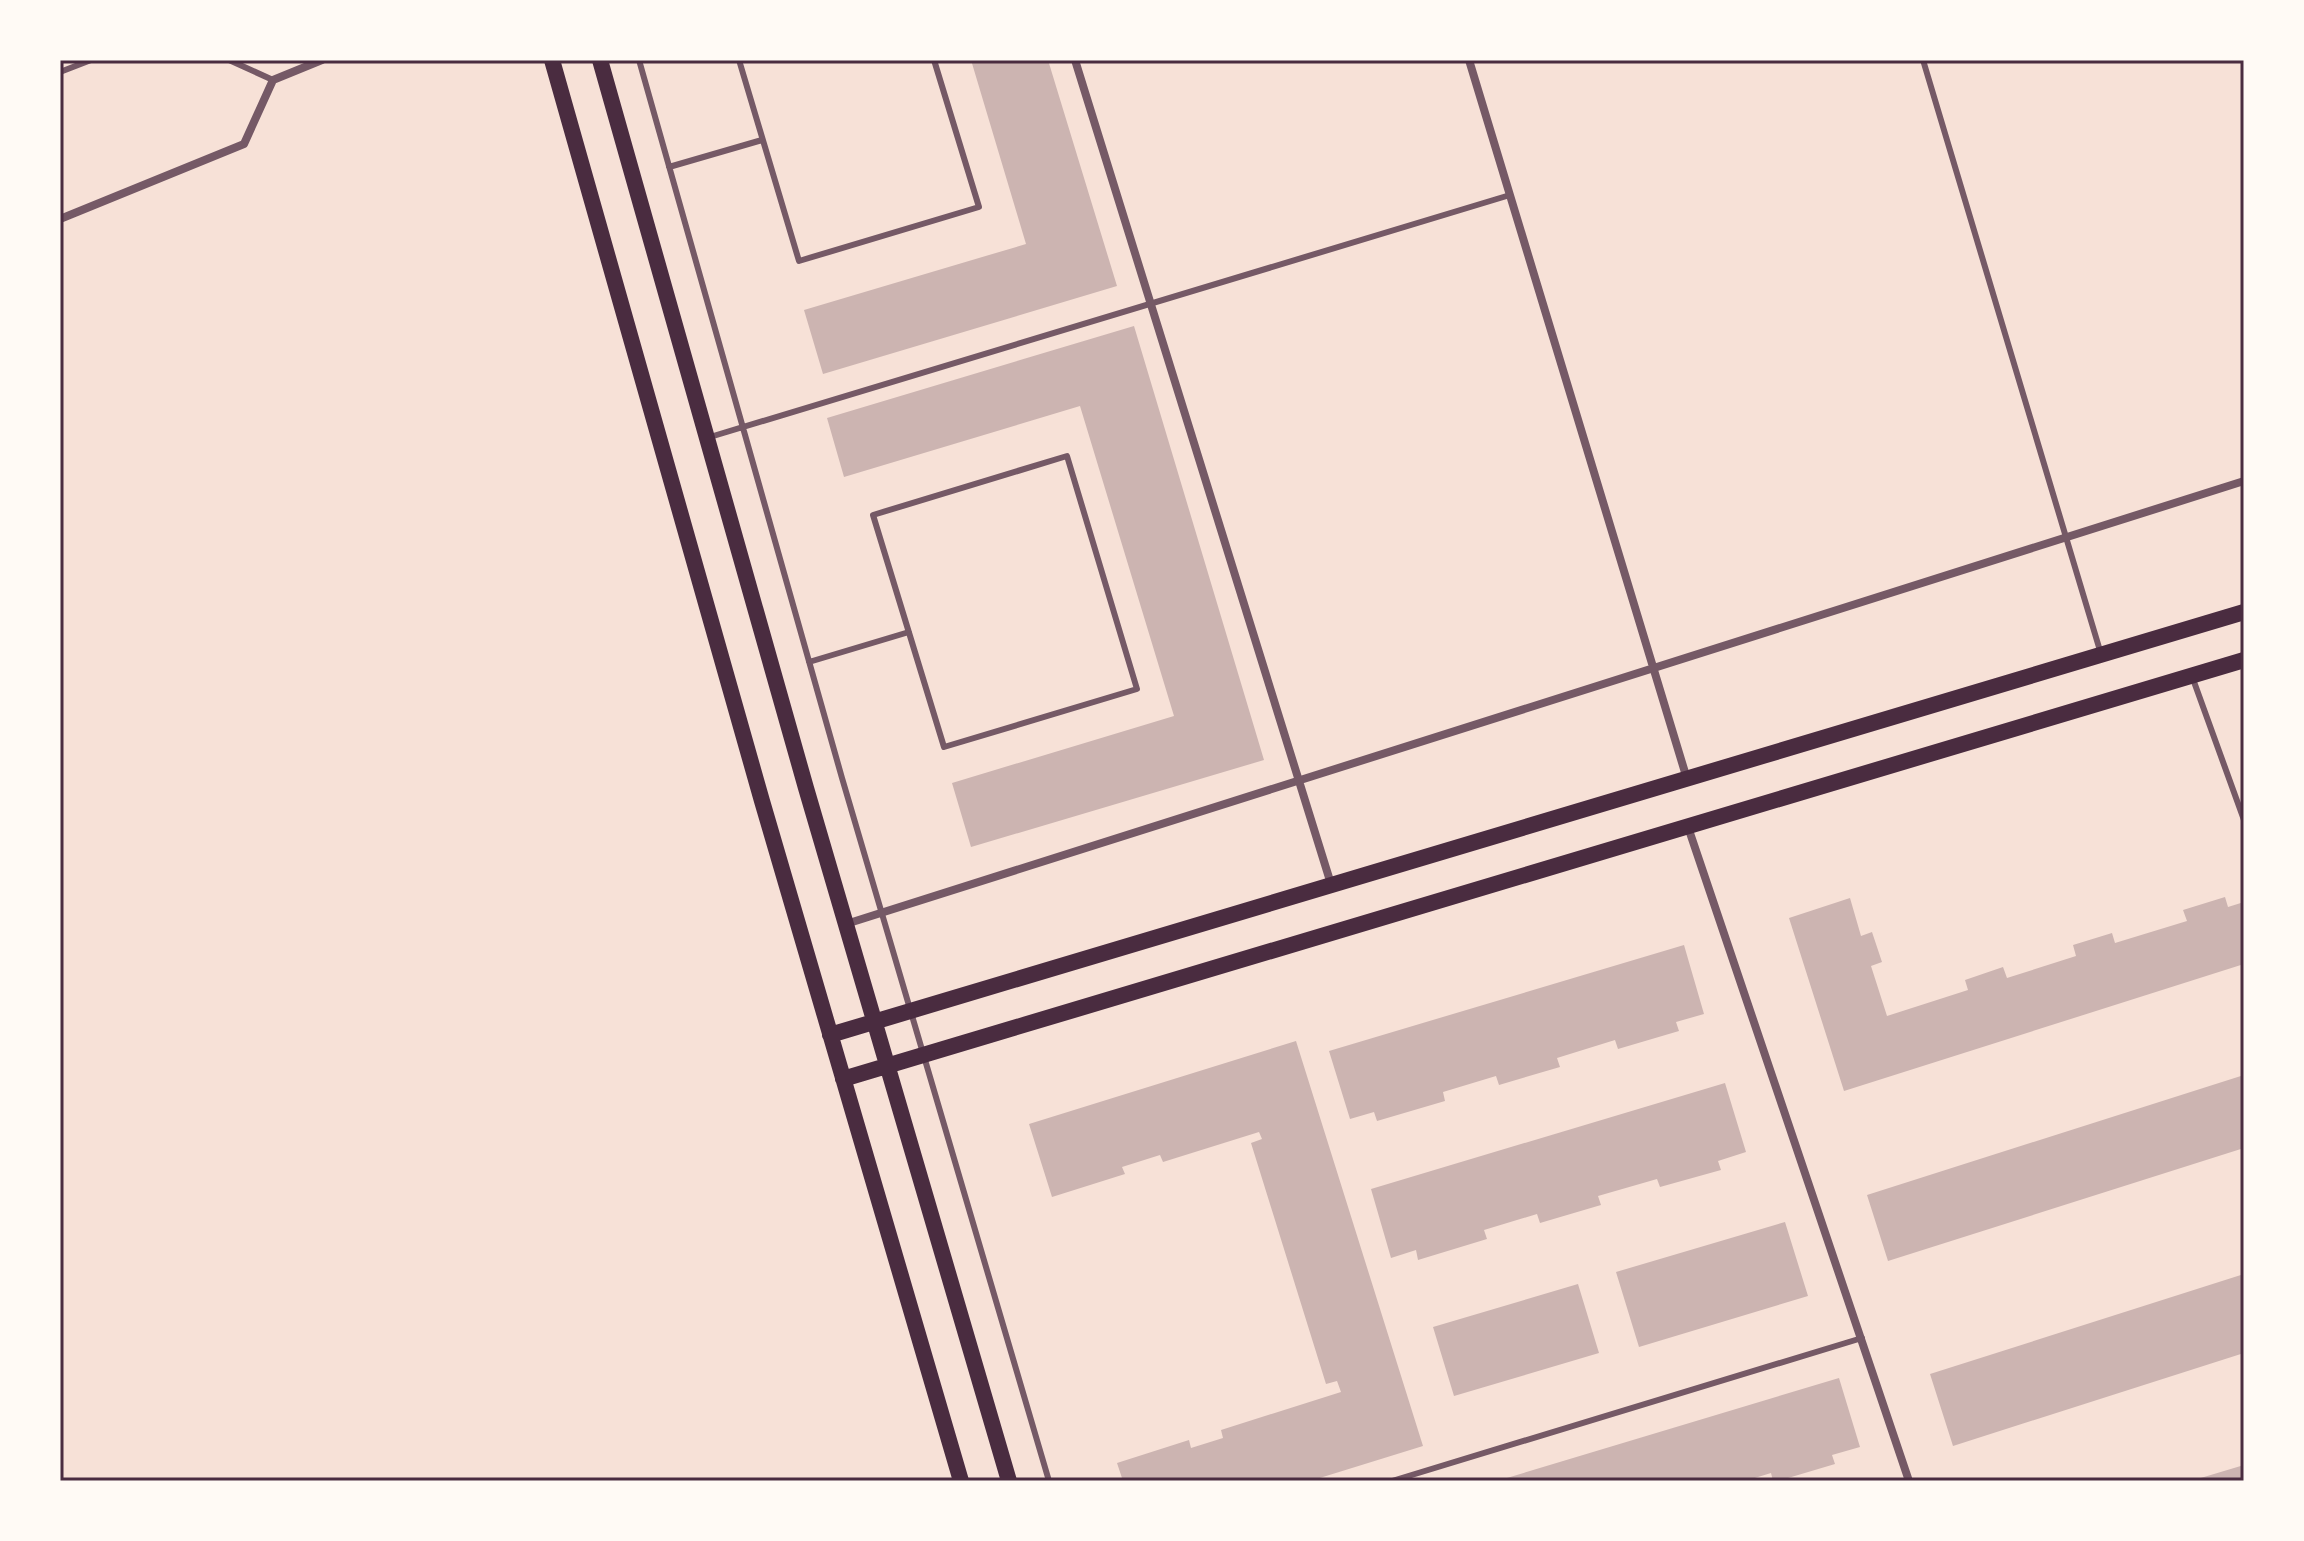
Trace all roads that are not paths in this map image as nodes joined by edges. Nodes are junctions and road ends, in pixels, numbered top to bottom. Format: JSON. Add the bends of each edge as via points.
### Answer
{"nodes":[{"id":1,"x":91,"y":60,"type":"edge"},
{"id":2,"x":229,"y":60,"type":"edge"},
{"id":3,"x":322,"y":60,"type":"edge"},
{"id":4,"x":552,"y":60,"type":"edge"},
{"id":5,"x":600,"y":60,"type":"edge"},
{"id":6,"x":639,"y":60,"type":"edge"},
{"id":7,"x":739,"y":60,"type":"edge"},
{"id":8,"x":934,"y":60,"type":"edge"},
{"id":9,"x":1075,"y":60,"type":"edge"},
{"id":10,"x":1469,"y":60,"type":"edge"},
{"id":11,"x":1923,"y":60,"type":"edge"},
{"id":12,"x":60,"y":72,"type":"edge"},
{"id":13,"x":273,"y":80,"type":"junction"},
{"id":14,"x":762,"y":140,"type":"junction"},
{"id":15,"x":669,"y":167,"type":"junction"},
{"id":16,"x":1510,"y":195,"type":"junction"},
{"id":17,"x":60,"y":219,"type":"edge"},
{"id":18,"x":1151,"y":304,"type":"junction"},
{"id":19,"x":743,"y":427,"type":"junction"},
{"id":20,"x":707,"y":438,"type":"junction"},
{"id":21,"x":2244,"y":481,"type":"edge"},
{"id":22,"x":2066,"y":537,"type":"junction"},
{"id":23,"x":2244,"y":612,"type":"edge"},
{"id":24,"x":909,"y":632,"type":"junction"},
{"id":25,"x":2101,"y":655,"type":"junction"},
{"id":26,"x":2244,"y":660,"type":"edge"},
{"id":27,"x":809,"y":662,"type":"junction"},
{"id":28,"x":1653,"y":668,"type":"junction"},
{"id":29,"x":2192,"y":675,"type":"junction"},
{"id":30,"x":1687,"y":779,"type":"junction"},
{"id":31,"x":1299,"y":780,"type":"junction"},
{"id":32,"x":2244,"y":820,"type":"edge"},
{"id":33,"x":1688,"y":826,"type":"junction"},
{"id":34,"x":1332,"y":885,"type":"junction"},
{"id":35,"x":881,"y":912,"type":"junction"},
{"id":36,"x":846,"y":924,"type":"junction"},
{"id":37,"x":910,"y":1011,"type":"junction"},
{"id":38,"x":874,"y":1021,"type":"junction"},
{"id":39,"x":830,"y":1035,"type":"junction"},
{"id":40,"x":923,"y":1055,"type":"junction"},
{"id":41,"x":887,"y":1066,"type":"junction"},
{"id":42,"x":843,"y":1079,"type":"junction"},
{"id":43,"x":1862,"y":1338,"type":"junction"},
{"id":44,"x":961,"y":1481,"type":"edge"},
{"id":45,"x":1009,"y":1481,"type":"edge"},
{"id":46,"x":1049,"y":1481,"type":"edge"},
{"id":47,"x":1392,"y":1481,"type":"edge"},
{"id":48,"x":1909,"y":1481,"type":"edge"}],
"edges":[{"from":1,"to":12,"type":"lane"},
{"from":2,"to":13,"type":"lane"},
{"from":3,"to":13,"type":"street"},
{"from":4,"to":39,"type":"main road"},
{"from":5,"to":20,"type":"main road"},
{"from":6,"to":15,"type":"lane"},
{"from":7,"to":14,"type":"lane"},
{"from":8,"to":14,"type":"lane","via":[[979,207],[799,261]]},
{"from":9,"to":18,"type":"street"},
{"from":10,"to":16,"type":"street"},
{"from":11,"to":22,"type":"lane"},
{"from":13,"to":17,"type":"street","via":[[244,144]]},
{"from":14,"to":15,"type":"lane"},
{"from":15,"to":19,"type":"lane"},
{"from":16,"to":18,"type":"lane"},
{"from":16,"to":28,"type":"street"},
{"from":18,"to":19,"type":"lane"},
{"from":18,"to":31,"type":"street"},
{"from":19,"to":20,"type":"lane"},
{"from":19,"to":27,"type":"lane"},
{"from":20,"to":36,"type":"main road"},
{"from":21,"to":22,"type":"street"},
{"from":22,"to":25,"type":"lane"},
{"from":22,"to":28,"type":"street"},
{"from":23,"to":25,"type":"main road"},
{"from":24,"to":24,"type":"lane","via":[[873,515],[1067,456],[1137,689],[944,747]]},
{"from":24,"to":27,"type":"lane"},
{"from":25,"to":30,"type":"main road"},
{"from":26,"to":29,"type":"main road"},
{"from":27,"to":35,"type":"lane"},
{"from":28,"to":30,"type":"street"},
{"from":28,"to":31,"type":"street"},
{"from":29,"to":32,"type":"lane"},
{"from":29,"to":33,"type":"main road"},
{"from":30,"to":34,"type":"main road"},
{"from":31,"to":34,"type":"street"},
{"from":31,"to":35,"type":"street"},
{"from":33,"to":40,"type":"main road"},
{"from":33,"to":43,"type":"street"},
{"from":34,"to":37,"type":"main road"},
{"from":35,"to":36,"type":"street"},
{"from":35,"to":37,"type":"lane"},
{"from":36,"to":38,"type":"main road"},
{"from":37,"to":38,"type":"main road"},
{"from":37,"to":40,"type":"lane"},
{"from":38,"to":39,"type":"main road"},
{"from":38,"to":41,"type":"main road"},
{"from":39,"to":42,"type":"main road"},
{"from":40,"to":41,"type":"main road"},
{"from":40,"to":46,"type":"lane"},
{"from":41,"to":42,"type":"main road"},
{"from":41,"to":45,"type":"main road"},
{"from":42,"to":44,"type":"main road"},
{"from":43,"to":47,"type":"lane"},
{"from":43,"to":48,"type":"street"}]}
